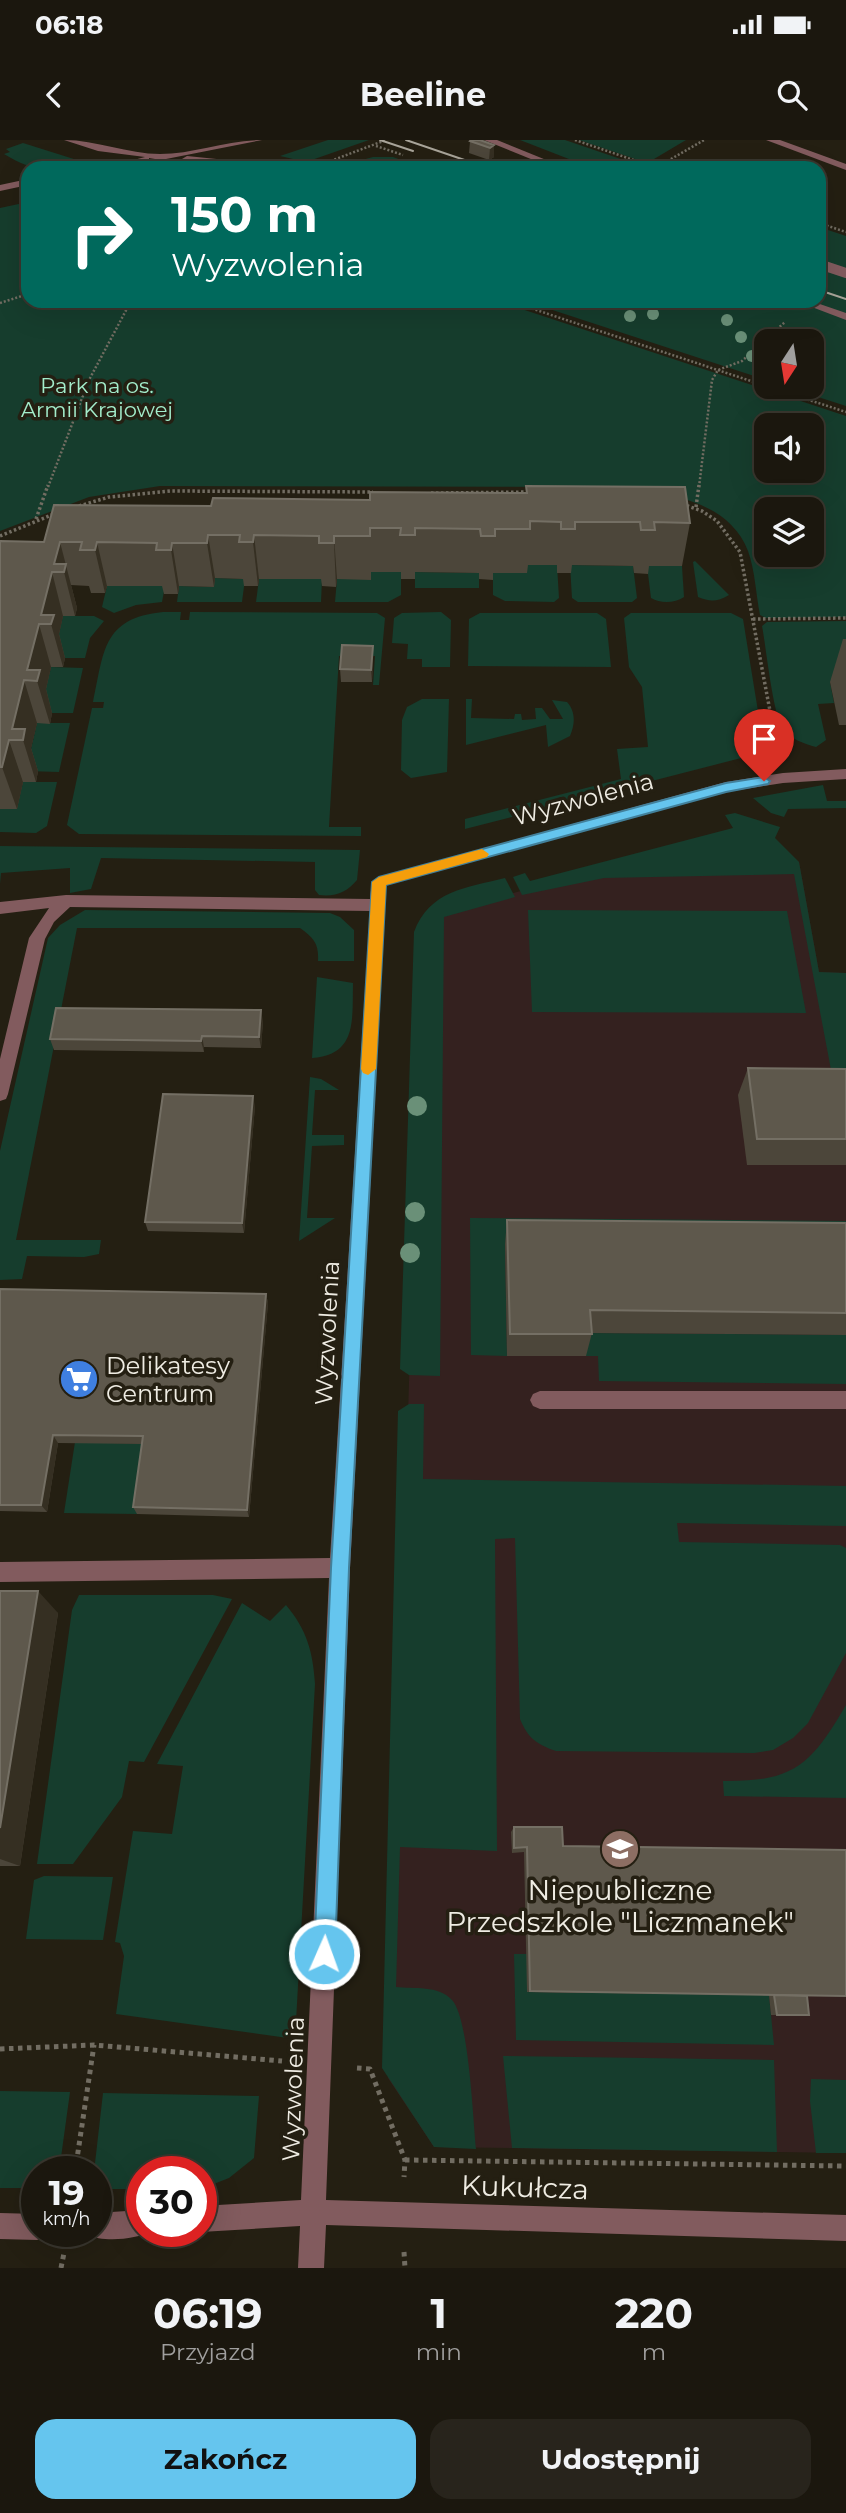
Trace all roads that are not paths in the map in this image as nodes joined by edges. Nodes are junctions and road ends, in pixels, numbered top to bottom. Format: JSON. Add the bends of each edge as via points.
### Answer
{"nodes":[{"id":1,"x":69,"y":140,"type":"edge"},
{"id":2,"x":257,"y":140,"type":"edge"},
{"id":3,"x":489,"y":140,"type":"edge"},
{"id":4,"x":771,"y":140,"type":"edge"},
{"id":5,"x":161,"y":157,"type":"junction"},
{"id":6,"x":142,"y":161,"type":"edge"},
{"id":7,"x":203,"y":161,"type":"edge"},
{"id":8,"x":543,"y":161,"type":"edge"},
{"id":9,"x":846,"y":167,"type":"edge"},
{"id":10,"x":21,"y":184,"type":"edge"},
{"id":11,"x":0,"y":188,"type":"edge"},
{"id":12,"x":826,"y":266,"type":"edge"},
{"id":13,"x":846,"y":273,"type":"edge"},
{"id":14,"x":821,"y":308,"type":"edge"},
{"id":15,"x":846,"y":317,"type":"edge"},
{"id":16,"x":846,"y":774,"type":"edge"},
{"id":17,"x":66,"y":901,"type":"junction"},
{"id":18,"x":377,"y":905,"type":"junction"},
{"id":19,"x":0,"y":908,"type":"edge"},
{"id":20,"x":0,"y":1094,"type":"edge"},
{"id":21,"x":540,"y":1400,"type":"dead end"},
{"id":22,"x":846,"y":1400,"type":"edge"},
{"id":23,"x":340,"y":1568,"type":"junction"},
{"id":24,"x":0,"y":1572,"type":"edge"},
{"id":25,"x":314,"y":2212,"type":"junction"},
{"id":26,"x":217,"y":2218,"type":"edge"},
{"id":27,"x":0,"y":2226,"type":"edge"},
{"id":28,"x":21,"y":2227,"type":"edge"},
{"id":29,"x":846,"y":2228,"type":"edge"},
{"id":30,"x":311,"y":2268,"type":"edge"}],
"edges":[{"from":1,"to":5,"type":"street"},
{"from":2,"to":5,"type":"street"},
{"from":3,"to":8,"type":"street"},
{"from":4,"to":9,"type":"street"},
{"from":5,"to":6,"type":"street"},
{"from":5,"to":7,"type":"street"},
{"from":10,"to":11,"type":"street"},
{"from":12,"to":13,"type":"street","bridge":true},
{"from":14,"to":15,"type":"street"},
{"from":16,"to":18,"type":"street","name":"Wyzwolenia","via":[[726,787],[379,882]]},
{"from":17,"to":18,"type":"street"},
{"from":17,"to":19,"type":"street"},
{"from":17,"to":20,"type":"street","via":[[37,938]]},
{"from":18,"to":23,"type":"street","name":"Wyzwolenia"},
{"from":21,"to":22,"type":"street"},
{"from":23,"to":24,"type":"street"},
{"from":23,"to":25,"type":"street","name":"Wyzwolenia"},
{"from":25,"to":26,"type":"street","name":"Kukułcza"},
{"from":25,"to":29,"type":"street","name":"Kukułcza"},
{"from":25,"to":30,"type":"street","name":"Wyzwolenia"},
{"from":27,"to":28,"type":"street"}]}
